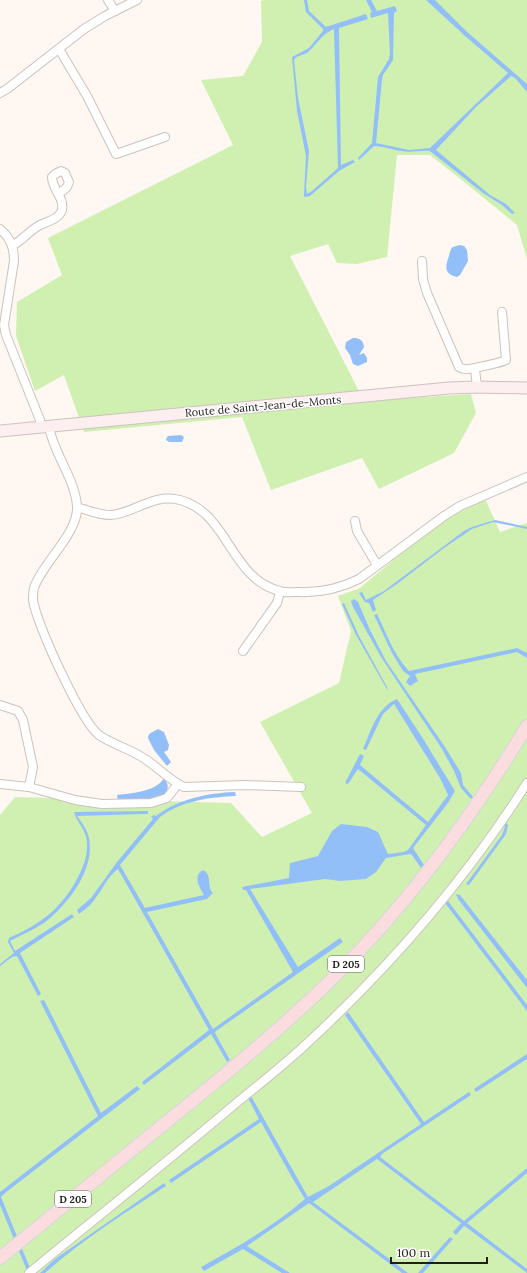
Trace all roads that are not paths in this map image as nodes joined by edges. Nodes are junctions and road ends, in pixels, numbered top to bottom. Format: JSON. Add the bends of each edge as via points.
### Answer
{"nodes":[{"id":1,"x":108,"y":0,"type":"edge"},
{"id":2,"x":138,"y":0,"type":"edge"},
{"id":3,"x":115,"y":11,"type":"junction"},
{"id":4,"x":59,"y":49,"type":"junction"},
{"id":5,"x":0,"y":93,"type":"edge"},
{"id":6,"x":165,"y":137,"type":"dead end"},
{"id":7,"x":59,"y":194,"type":"dead end"},
{"id":8,"x":0,"y":229,"type":"edge"},
{"id":9,"x":13,"y":245,"type":"junction"},
{"id":10,"x":422,"y":261,"type":"dead end"},
{"id":11,"x":502,"y":312,"type":"dead end"},
{"id":12,"x":475,"y":369,"type":"junction"},
{"id":13,"x":477,"y":387,"type":"junction"},
{"id":14,"x":527,"y":388,"type":"edge"},
{"id":15,"x":45,"y":427,"type":"junction"},
{"id":16,"x":0,"y":431,"type":"edge"},
{"id":17,"x":527,"y":477,"type":"edge"},
{"id":18,"x":77,"y":507,"type":"junction"},
{"id":19,"x":355,"y":521,"type":"dead end"},
{"id":20,"x":377,"y":565,"type":"junction"},
{"id":21,"x":280,"y":592,"type":"junction"},
{"id":22,"x":243,"y":650,"type":"dead end"},
{"id":23,"x":0,"y":705,"type":"edge"},
{"id":24,"x":527,"y":726,"type":"edge"},
{"id":25,"x":527,"y":783,"type":"edge"},
{"id":26,"x":0,"y":784,"type":"edge"},
{"id":27,"x":178,"y":784,"type":"junction"},
{"id":28,"x":29,"y":787,"type":"junction"},
{"id":29,"x":301,"y":787,"type":"dead end"},
{"id":30,"x":4,"y":1254,"type":"edge"},
{"id":31,"x":32,"y":1271,"type":"edge"}],
"edges":[{"from":1,"to":3,"type":"street"},
{"from":2,"to":3,"type":"street"},
{"from":3,"to":4,"type":"street","via":[[84,29]]},
{"from":4,"to":5,"type":"street"},
{"from":4,"to":6,"type":"street","via":[[87,96],[116,154]]},
{"from":7,"to":9,"type":"street","via":[[62,203],[60,214],[38,226]]},
{"from":8,"to":9,"type":"street"},
{"from":9,"to":15,"type":"street","via":[[14,261],[4,325],[40,420]]},
{"from":10,"to":12,"type":"street","via":[[427,293],[456,362],[462,369]]},
{"from":11,"to":12,"type":"street","via":[[506,360]]},
{"from":12,"to":13,"type":"street"},
{"from":13,"to":14,"type":"main road","name":"Route de Saint-Jean-de-Monts"},
{"from":13,"to":15,"type":"main road","name":"Route de Saint-Jean-de-Monts"},
{"from":15,"to":16,"type":"main road","name":"Route de Saint-Jean-de-Monts"},
{"from":15,"to":18,"type":"street","via":[[74,491]]},
{"from":17,"to":20,"type":"street","via":[[460,506]]},
{"from":18,"to":21,"type":"street","via":[[110,515],[150,501],[178,500],[188,503],[199,508],[219,530],[250,576]]},
{"from":18,"to":27,"type":"street","via":[[76,520],[35,586],[33,600],[39,622],[48,645],[88,722],[99,734],[144,758]]},
{"from":19,"to":20,"type":"street","via":[[357,531]]},
{"from":20,"to":21,"type":"street","via":[[345,586],[311,593]]},
{"from":21,"to":22,"type":"street","via":[[277,603]]},
{"from":23,"to":28,"type":"street","via":[[18,711],[23,720],[33,767]]},
{"from":24,"to":30,"type":"main road","number":"D 205","via":[[472,812],[441,854],[376,933],[339,972],[269,1037]]},
{"from":25,"to":31,"type":"street","via":[[449,894],[362,990],[301,1049]]},
{"from":26,"to":28,"type":"street"},
{"from":27,"to":28,"type":"street","via":[[167,798],[151,803],[102,804],[82,802]]},
{"from":27,"to":29,"type":"street","via":[[184,787]]}]}
